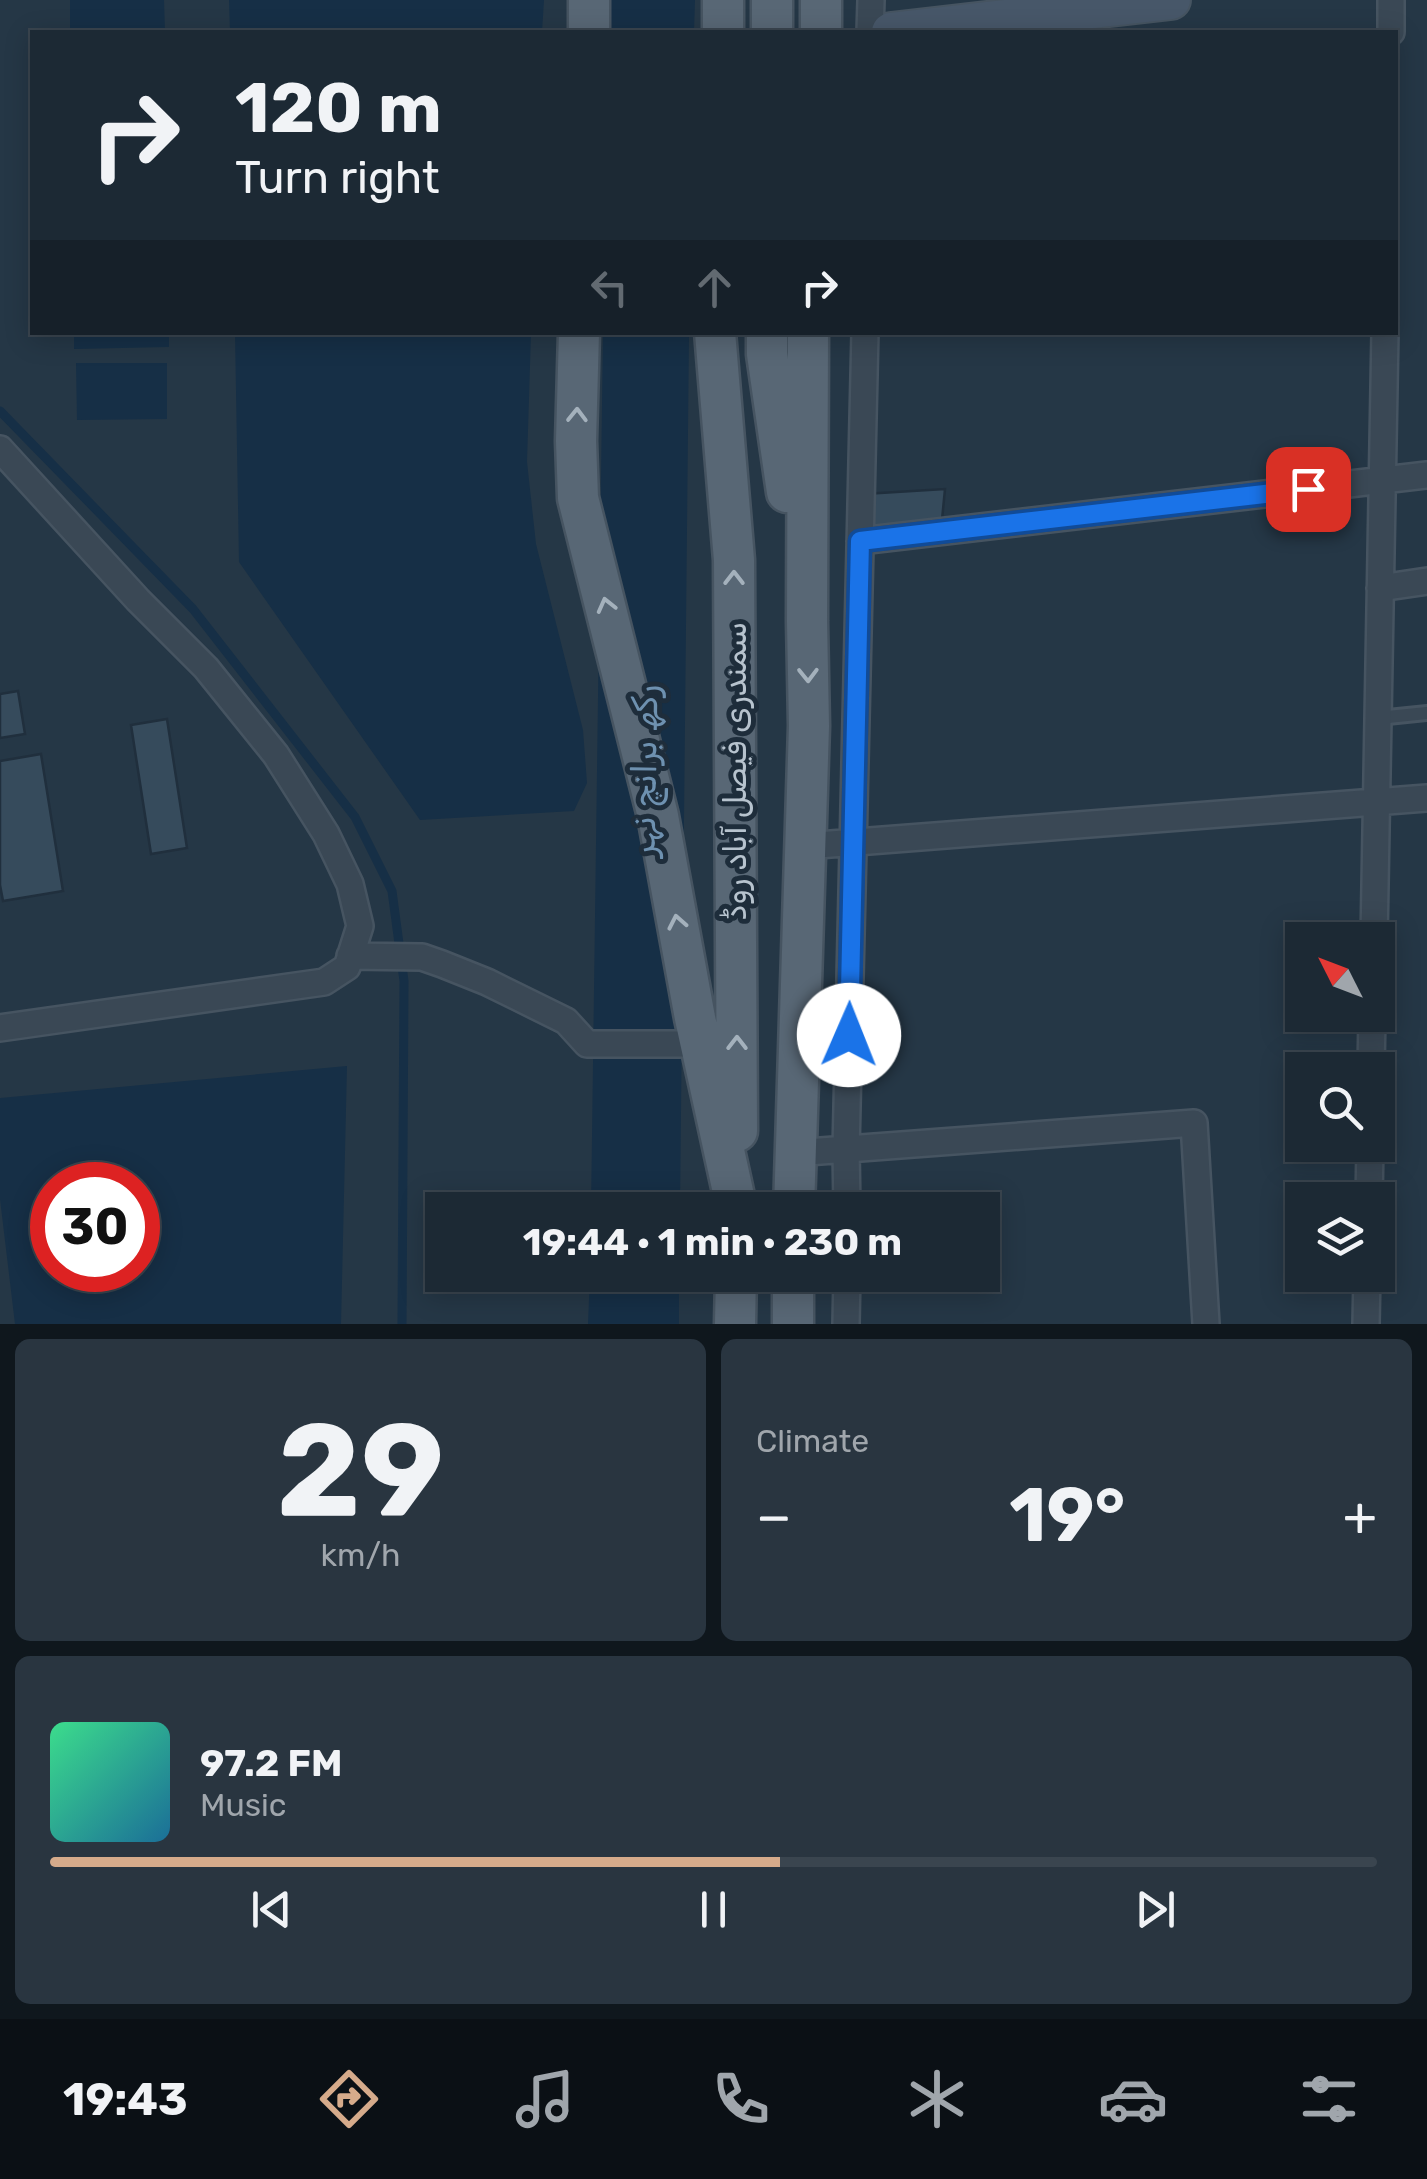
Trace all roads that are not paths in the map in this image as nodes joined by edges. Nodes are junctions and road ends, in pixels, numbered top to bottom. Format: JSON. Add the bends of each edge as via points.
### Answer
{"nodes":[{"id":1,"x":589,"y":0,"type":"edge"},
{"id":2,"x":724,"y":0,"type":"edge"},
{"id":3,"x":772,"y":0,"type":"edge"},
{"id":4,"x":821,"y":0,"type":"edge"},
{"id":5,"x":871,"y":0,"type":"edge"},
{"id":6,"x":1171,"y":0,"type":"edge"},
{"id":7,"x":1391,"y":0,"type":"edge"},
{"id":8,"x":588,"y":30,"type":"edge"},
{"id":9,"x":722,"y":30,"type":"edge"},
{"id":10,"x":772,"y":30,"type":"edge"},
{"id":11,"x":820,"y":30,"type":"edge"},
{"id":12,"x":870,"y":30,"type":"edge"},
{"id":13,"x":908,"y":30,"type":"edge"},
{"id":14,"x":1391,"y":30,"type":"edge"},
{"id":15,"x":579,"y":335,"type":"edge"},
{"id":16,"x":715,"y":335,"type":"edge"},
{"id":17,"x":767,"y":335,"type":"edge"},
{"id":18,"x":808,"y":335,"type":"edge"},
{"id":19,"x":865,"y":335,"type":"edge"},
{"id":20,"x":1385,"y":335,"type":"edge"},
{"id":21,"x":0,"y":448,"type":"edge"},
{"id":22,"x":1427,"y":475,"type":"edge"},
{"id":23,"x":1382,"y":480,"type":"junction"},
{"id":24,"x":860,"y":541,"type":"junction"},
{"id":25,"x":1427,"y":581,"type":"edge"},
{"id":26,"x":1380,"y":588,"type":"junction"},
{"id":27,"x":807,"y":621,"type":"junction"},
{"id":28,"x":1427,"y":714,"type":"edge"},
{"id":29,"x":1378,"y":718,"type":"junction"},
{"id":30,"x":809,"y":726,"type":"junction"},
{"id":31,"x":856,"y":727,"type":"junction"},
{"id":32,"x":1427,"y":798,"type":"edge"},
{"id":33,"x":1376,"y":802,"type":"junction"},
{"id":34,"x":853,"y":843,"type":"junction"},
{"id":35,"x":805,"y":846,"type":"junction"},
{"id":36,"x":1374,"y":922,"type":"edge"},
{"id":37,"x":362,"y":956,"type":"junction"},
{"id":38,"x":0,"y":1028,"type":"edge"},
{"id":39,"x":694,"y":1036,"type":"junction"},
{"id":40,"x":846,"y":1150,"type":"junction"},
{"id":41,"x":794,"y":1153,"type":"junction"},
{"id":42,"x":733,"y":1192,"type":"edge"},
{"id":43,"x":737,"y":1192,"type":"edge"},
{"id":44,"x":794,"y":1192,"type":"edge"},
{"id":45,"x":847,"y":1192,"type":"edge"},
{"id":46,"x":736,"y":1292,"type":"edge"},
{"id":47,"x":794,"y":1292,"type":"edge"},
{"id":48,"x":847,"y":1292,"type":"edge"},
{"id":49,"x":1367,"y":1292,"type":"edge"},
{"id":50,"x":735,"y":1324,"type":"edge"},
{"id":51,"x":793,"y":1324,"type":"edge"},
{"id":52,"x":846,"y":1324,"type":"edge"},
{"id":53,"x":1206,"y":1324,"type":"edge"},
{"id":54,"x":1366,"y":1324,"type":"edge"}],
"edges":[{"from":1,"to":8,"type":"main road"},
{"from":2,"to":9,"type":"main road"},
{"from":3,"to":10,"type":"main road"},
{"from":4,"to":11,"type":"main road"},
{"from":5,"to":12,"type":"street"},
{"from":6,"to":13,"type":"street"},
{"from":7,"to":14,"type":"street"},
{"from":39,"to":15,"type":"main road","one_way":true,"via":[[658,816],[578,498]]},
{"from":43,"to":16,"type":"main road","name":"سمندری فیصل آباد روڈ","one_way":true,"via":[[734,560]]},
{"from":17,"to":27,"type":"main road"},
{"from":18,"to":27,"type":"main road","name":"سمندری فیصل آباد روڈ"},
{"from":19,"to":24,"type":"street"},
{"from":20,"to":23,"type":"street"},
{"from":21,"to":37,"type":"street","via":[[206,668],[276,755],[350,884]]},
{"from":22,"to":23,"type":"street"},
{"from":23,"to":24,"type":"street"},
{"from":23,"to":26,"type":"street"},
{"from":24,"to":31,"type":"street"},
{"from":25,"to":26,"type":"street"},
{"from":26,"to":29,"type":"street"},
{"from":27,"to":30,"type":"main road","name":"سمندری فیصل آباد روڈ","one_way":true},
{"from":28,"to":29,"type":"lane"},
{"from":29,"to":33,"type":"street"},
{"from":30,"to":31,"type":"street"},
{"from":30,"to":35,"type":"main road","name":"سمندری فیصل آباد روڈ"},
{"from":31,"to":34,"type":"street"},
{"from":32,"to":33,"type":"street"},
{"from":33,"to":34,"type":"street"},
{"from":33,"to":36,"type":"street"},
{"from":34,"to":35,"type":"street"},
{"from":34,"to":40,"type":"street"},
{"from":35,"to":41,"type":"main road","name":"سمندری فیصل آباد روڈ"},
{"from":37,"to":38,"type":"street","via":[[324,982]]},
{"from":37,"to":39,"type":"street","via":[[422,957],[487,982],[566,1021],[588,1044]]},
{"from":39,"to":42,"type":"main road"},
{"from":40,"to":41,"type":"street"},
{"from":40,"to":45,"type":"street"},
{"from":40,"to":53,"type":"street","via":[[1194,1123]]},
{"from":41,"to":44,"type":"main road","name":"سمندری فیصل آباد روڈ"},
{"from":46,"to":50,"type":"main road"},
{"from":47,"to":51,"type":"main road"},
{"from":48,"to":52,"type":"street"},
{"from":49,"to":54,"type":"street"}]}
